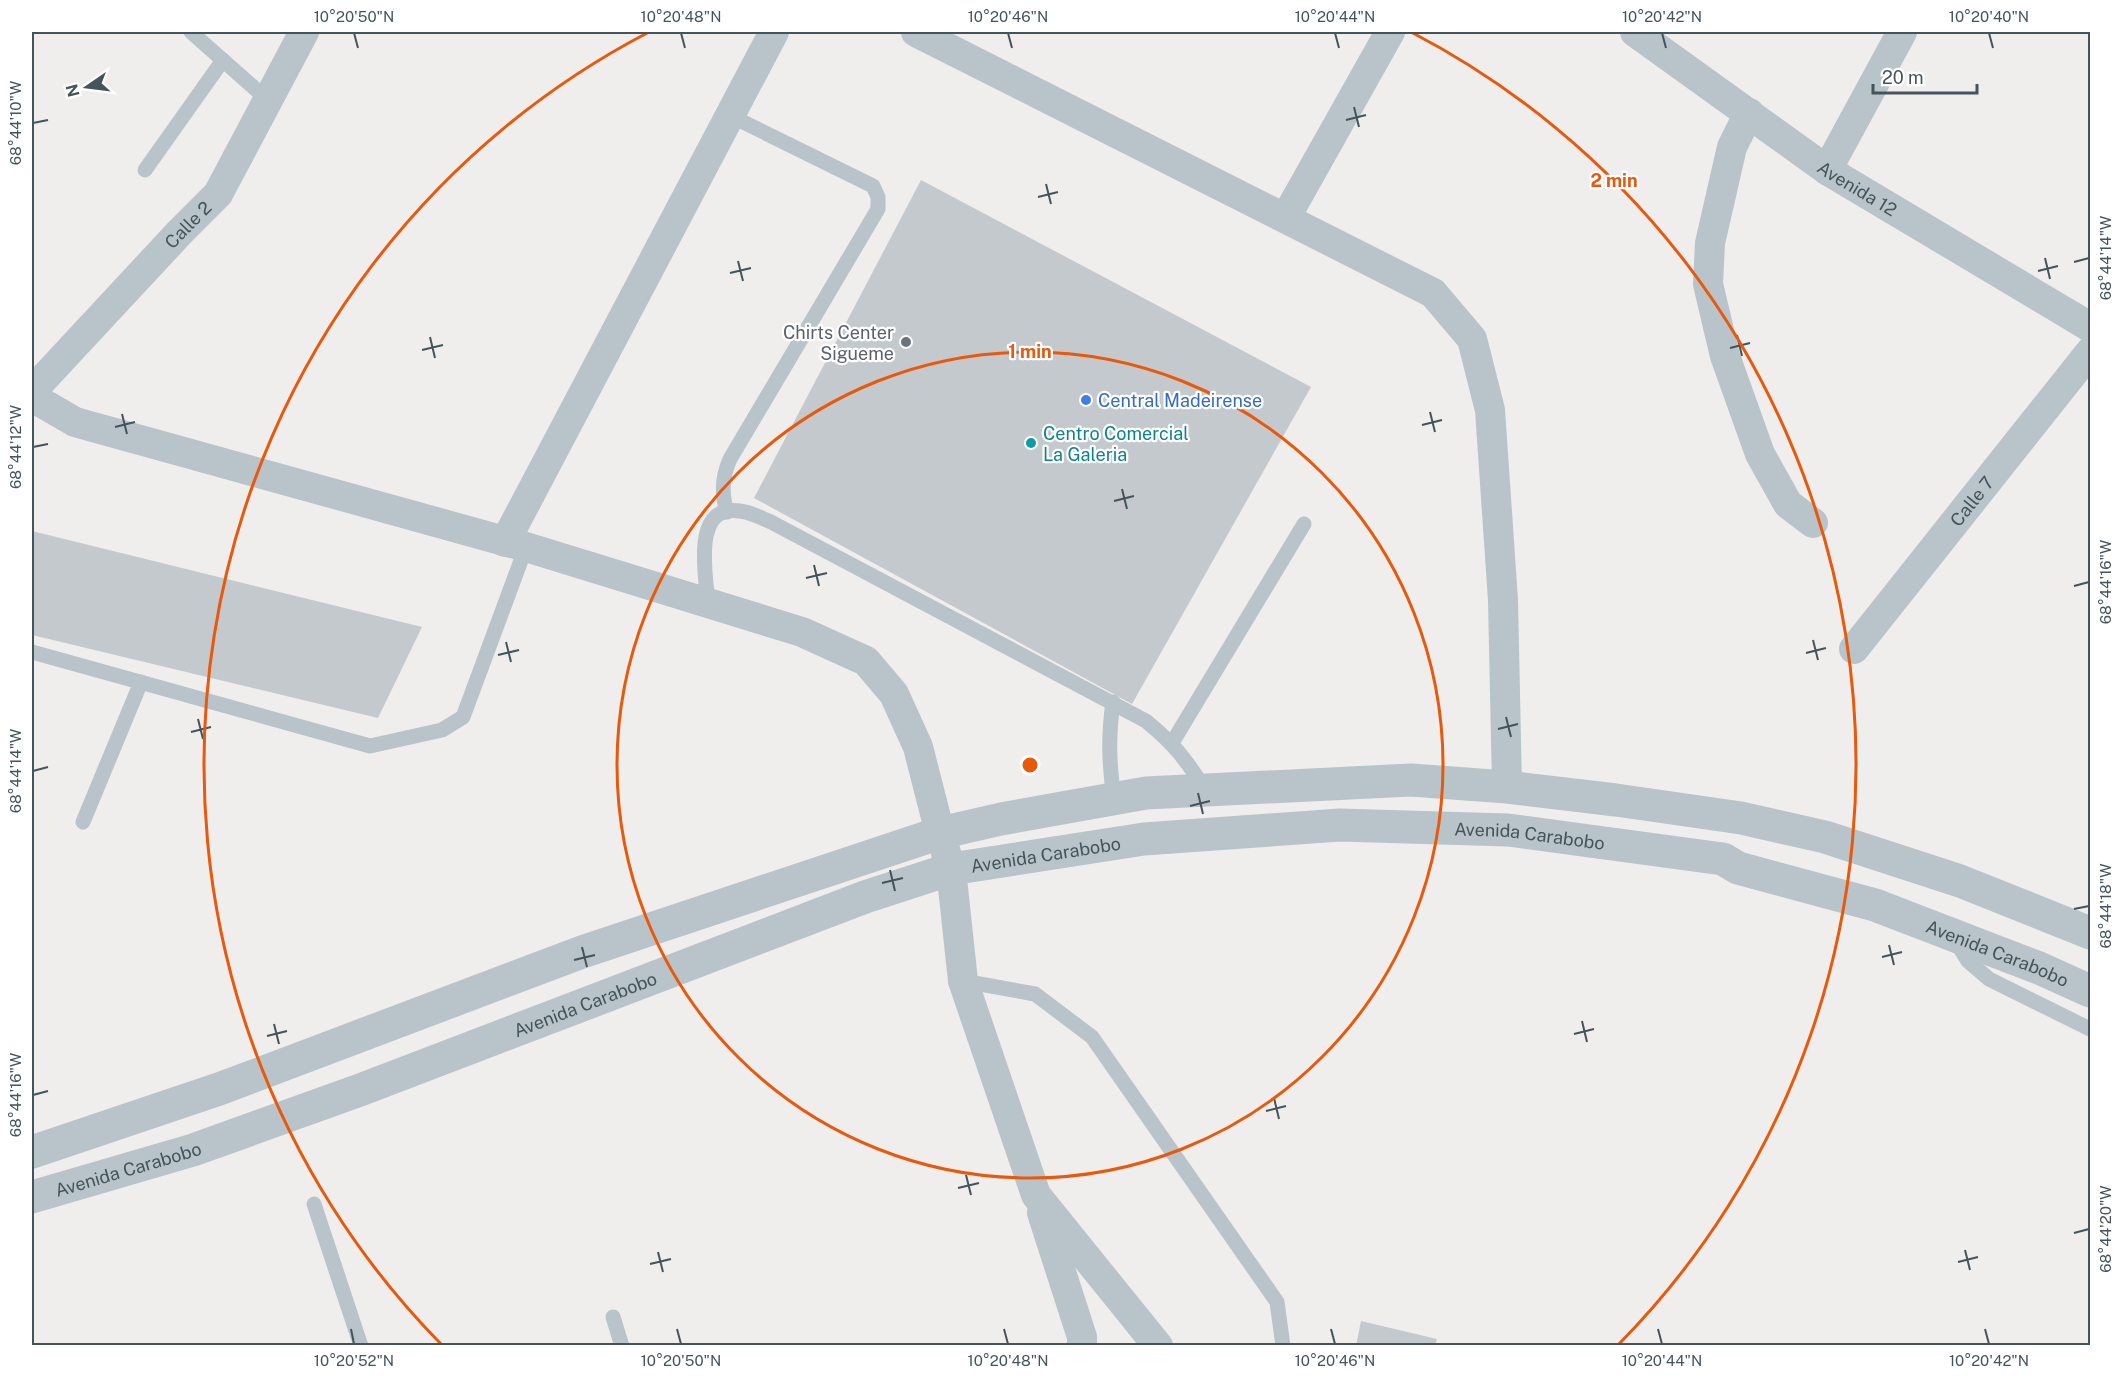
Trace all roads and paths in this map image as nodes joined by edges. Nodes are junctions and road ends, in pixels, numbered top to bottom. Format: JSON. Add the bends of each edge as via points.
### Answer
{"nodes":[{"id":1,"x":191,"y":32,"type":"edge"},
{"id":2,"x":304,"y":32,"type":"edge"},
{"id":3,"x":774,"y":32,"type":"edge"},
{"id":4,"x":916,"y":32,"type":"edge"},
{"id":5,"x":1390,"y":32,"type":"edge"},
{"id":6,"x":1635,"y":32,"type":"edge"},
{"id":7,"x":1902,"y":32,"type":"edge"},
{"id":8,"x":223,"y":60,"type":"junction"},
{"id":9,"x":268,"y":100,"type":"junction"},
{"id":10,"x":1749,"y":113,"type":"junction"},
{"id":11,"x":729,"y":115,"type":"junction"},
{"id":12,"x":145,"y":170,"type":"dead end"},
{"id":13,"x":1827,"y":170,"type":"junction"},
{"id":14,"x":1286,"y":217,"type":"junction"},
{"id":15,"x":2091,"y":327,"type":"edge"},
{"id":16,"x":2091,"y":352,"type":"edge"},
{"id":17,"x":32,"y":391,"type":"edge"},
{"id":18,"x":32,"y":397,"type":"edge"},
{"id":19,"x":727,"y":512,"type":"junction"},
{"id":20,"x":1813,"y":523,"type":"dead end"},
{"id":21,"x":1304,"y":524,"type":"dead end"},
{"id":22,"x":515,"y":544,"type":"junction"},
{"id":23,"x":708,"y":603,"type":"junction"},
{"id":24,"x":1854,"y":650,"type":"dead end"},
{"id":25,"x":32,"y":652,"type":"edge"},
{"id":26,"x":141,"y":682,"type":"junction"},
{"id":27,"x":1113,"y":702,"type":"junction"},
{"id":28,"x":1172,"y":743,"type":"junction"},
{"id":29,"x":1507,"y":787,"type":"junction"},
{"id":30,"x":1205,"y":790,"type":"junction"},
{"id":31,"x":1114,"y":798,"type":"junction"},
{"id":32,"x":83,"y":822,"type":"dead end"},
{"id":33,"x":940,"y":832,"type":"junction"},
{"id":34,"x":951,"y":869,"type":"junction"},
{"id":35,"x":2091,"y":933,"type":"edge"},
{"id":36,"x":1951,"y":934,"type":"junction"},
{"id":37,"x":963,"y":981,"type":"junction"},
{"id":38,"x":2091,"y":991,"type":"edge"},
{"id":39,"x":2091,"y":1029,"type":"edge"},
{"id":40,"x":32,"y":1152,"type":"edge"},
{"id":41,"x":1036,"y":1196,"type":"junction"},
{"id":42,"x":32,"y":1197,"type":"edge"},
{"id":43,"x":314,"y":1204,"type":"dead end"},
{"id":44,"x":613,"y":1317,"type":"dead end"},
{"id":45,"x":361,"y":1346,"type":"edge"},
{"id":46,"x":622,"y":1346,"type":"edge"},
{"id":47,"x":1082,"y":1346,"type":"edge"},
{"id":48,"x":1158,"y":1346,"type":"edge"},
{"id":49,"x":1283,"y":1346,"type":"edge"}],
"edges":[{"from":1,"to":8,"type":"lane"},
{"from":2,"to":9,"type":"street","name":"Calle 2"},
{"from":3,"to":11,"type":"street"},
{"from":4,"to":14,"type":"street"},
{"from":5,"to":14,"type":"street"},
{"from":6,"to":10,"type":"street","name":"Avenida 12"},
{"from":7,"to":13,"type":"street"},
{"from":8,"to":9,"type":"lane"},
{"from":8,"to":12,"type":"lane"},
{"from":9,"to":17,"type":"street","name":"Calle 2","via":[[218,194]]},
{"from":10,"to":13,"type":"street","name":"Avenida 12"},
{"from":10,"to":20,"type":"street","via":[[1732,147],[1710,243],[1708,285],[1725,357],[1760,454],[1788,504]]},
{"from":11,"to":19,"type":"lane","via":[[873,186],[879,209],[729,459],[723,488]]},
{"from":11,"to":22,"type":"street"},
{"from":13,"to":15,"type":"street","name":"Avenida 12"},
{"from":14,"to":29,"type":"street","via":[[1433,293],[1472,339],[1490,410],[1503,600]]},
{"from":16,"to":24,"type":"street","name":"Calle 7"},
{"from":18,"to":22,"type":"street","via":[[75,422]]},
{"from":19,"to":23,"type":"lane","via":[[711,523],[704,541]]},
{"from":19,"to":27,"type":"lane","via":[[738,510],[771,522]]},
{"from":21,"to":28,"type":"lane"},
{"from":22,"to":23,"type":"street"},
{"from":22,"to":26,"type":"lane","via":[[463,717],[442,730],[370,746]]},
{"from":23,"to":33,"type":"street","via":[[802,632],[867,662],[894,694],[918,747]]},
{"from":25,"to":26,"type":"lane"},
{"from":26,"to":32,"type":"lane"},
{"from":27,"to":28,"type":"lane","via":[[1146,721]]},
{"from":27,"to":31,"type":"lane","via":[[1108,760]]},
{"from":28,"to":30,"type":"lane"},
{"from":29,"to":30,"type":"street","via":[[1411,780]]},
{"from":29,"to":35,"type":"street","via":[[1741,818],[1825,837],[1960,881]]},
{"from":30,"to":31,"type":"street"},
{"from":31,"to":33,"type":"street"},
{"from":33,"to":34,"type":"street"},
{"from":33,"to":40,"type":"street","via":[[582,952],[219,1089]]},
{"from":34,"to":36,"type":"street","name":"Avenida Carabobo","via":[[1144,839],[1340,825],[1508,830],[1723,859],[1738,868],[1875,905]]},
{"from":34,"to":37,"type":"street"},
{"from":34,"to":42,"type":"street","name":"Avenida Carabobo","via":[[865,897],[193,1150]]},
{"from":36,"to":38,"type":"street","name":"Avenida Carabobo"},
{"from":36,"to":39,"type":"lane","via":[[1968,961],[1989,979]]},
{"from":37,"to":41,"type":"street"},
{"from":37,"to":49,"type":"lane","via":[[1035,994],[1092,1037],[1277,1302]]},
{"from":41,"to":47,"type":"street"},
{"from":41,"to":48,"type":"street"},
{"from":43,"to":45,"type":"lane"},
{"from":44,"to":46,"type":"lane"}]}
